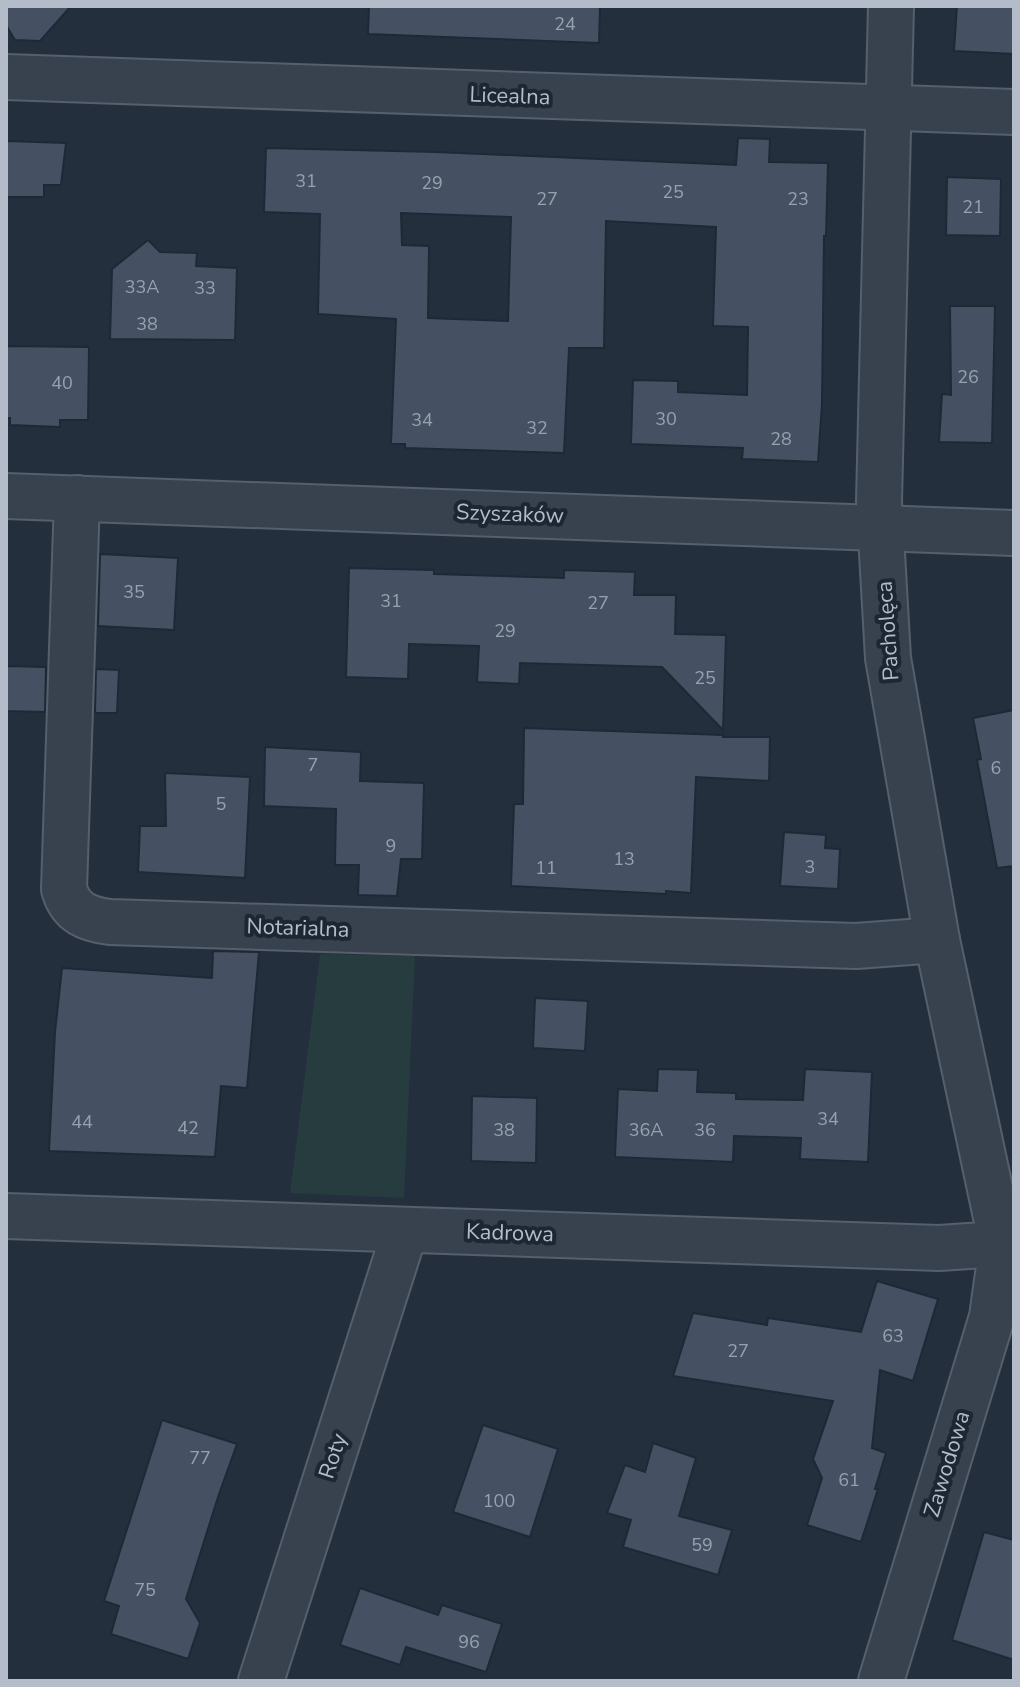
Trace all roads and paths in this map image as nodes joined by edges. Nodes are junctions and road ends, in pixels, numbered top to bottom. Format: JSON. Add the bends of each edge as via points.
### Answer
{"nodes":[{"id":1,"x":891,"y":6,"type":"edge"},
{"id":2,"x":6,"y":77,"type":"edge"},
{"id":3,"x":888,"y":109,"type":"junction"},
{"id":4,"x":1014,"y":112,"type":"edge"},
{"id":5,"x":6,"y":496,"type":"edge"},
{"id":6,"x":77,"y":498,"type":"junction"},
{"id":7,"x":879,"y":527,"type":"junction"},
{"id":8,"x":1014,"y":533,"type":"edge"},
{"id":9,"x":937,"y":940,"type":"junction"},
{"id":10,"x":6,"y":1216,"type":"edge"},
{"id":11,"x":405,"y":1231,"type":"junction"},
{"id":12,"x":1008,"y":1244,"type":"edge"},
{"id":13,"x":261,"y":1681,"type":"edge"},
{"id":14,"x":881,"y":1681,"type":"edge"}],
"edges":[{"from":1,"to":3,"type":"street","name":"Pacholęca"},
{"from":2,"to":3,"type":"street","name":"Licealna"},
{"from":3,"to":4,"type":"street","name":"Licealna"},
{"from":3,"to":7,"type":"street","name":"Pacholęca"},
{"from":5,"to":6,"type":"street","name":"Szyszaków"},
{"from":6,"to":7,"type":"street","name":"Szyszaków"},
{"from":6,"to":9,"type":"street","name":"Notarialna","via":[[64,889],[72,908],[86,918],[840,946]]},
{"from":7,"to":8,"type":"street","name":"Szyszaków"},
{"from":7,"to":9,"type":"street","name":"Pacholęca","via":[[895,710]]},
{"from":9,"to":12,"type":"street","name":"Pacholęca"},
{"from":10,"to":11,"type":"street","name":"Kadrowa"},
{"from":11,"to":12,"type":"street","name":"Kadrowa","via":[[939,1248]]},
{"from":11,"to":13,"type":"street","name":"Roty"},
{"from":12,"to":14,"type":"street","name":"Zawodowa","via":[[992,1317]]}]}
